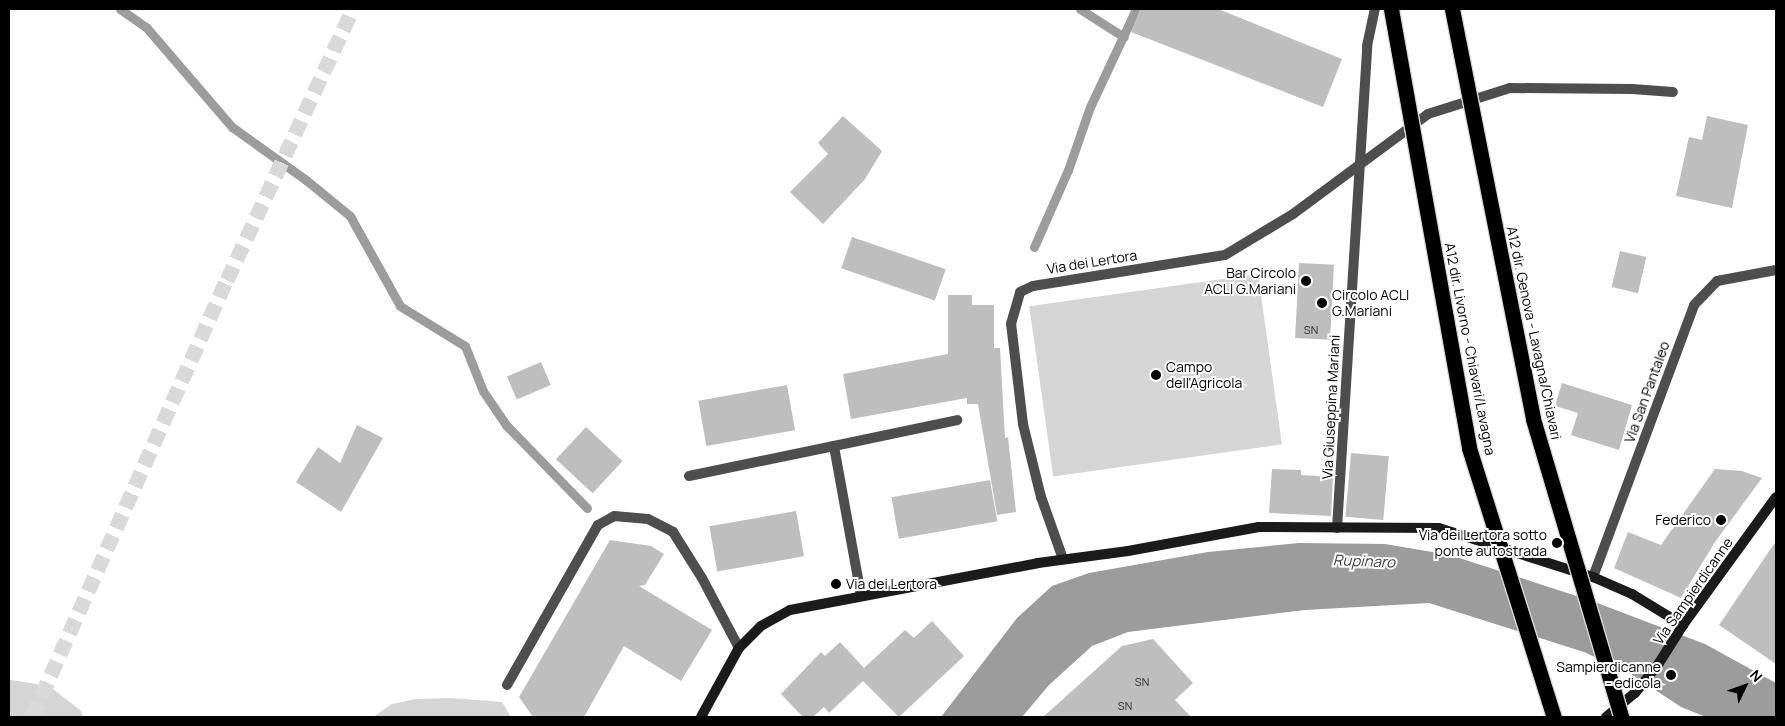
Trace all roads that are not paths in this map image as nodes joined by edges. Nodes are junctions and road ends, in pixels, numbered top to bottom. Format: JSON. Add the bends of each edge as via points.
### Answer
{"nodes":[{"id":1,"x":1375,"y":9,"type":"edge"},
{"id":2,"x":1392,"y":9,"type":"edge"},
{"id":3,"x":1452,"y":9,"type":"edge"},
{"id":4,"x":1673,"y":92,"type":"dead end"},
{"id":5,"x":1358,"y":168,"type":"junction"},
{"id":6,"x":1776,"y":270,"type":"edge"},
{"id":7,"x":957,"y":420,"type":"dead end"},
{"id":8,"x":834,"y":446,"type":"junction"},
{"id":9,"x":689,"y":476,"type":"dead end"},
{"id":10,"x":1776,"y":497,"type":"edge"},
{"id":11,"x":1337,"y":528,"type":"junction"},
{"id":12,"x":1063,"y":559,"type":"junction"},
{"id":13,"x":1593,"y":577,"type":"junction"},
{"id":14,"x":861,"y":595,"type":"junction"},
{"id":15,"x":1684,"y":625,"type":"junction"},
{"id":16,"x":739,"y":648,"type":"junction"},
{"id":17,"x":507,"y":685,"type":"dead end"},
{"id":18,"x":701,"y":717,"type":"edge"},
{"id":19,"x":1554,"y":717,"type":"edge"},
{"id":20,"x":1606,"y":717,"type":"edge"},
{"id":21,"x":1621,"y":717,"type":"edge"}],
"edges":[{"from":1,"to":5,"type":"street","name":"Via Giuseppina Mariani","via":[[1367,46]]},
{"from":2,"to":19,"type":"highway","name":"A12 dir. Livorno - Chiavari/Lavagna","bridge":true,"via":[[1469,448]]},
{"from":3,"to":21,"type":"highway","name":"A12 dir. Genova - Lavagna/Chiavari","bridge":true,"via":[[1533,419]]},
{"from":4,"to":5,"type":"street","via":[[1632,88],[1510,88],[1428,114]]},
{"from":5,"to":11,"type":"street","name":"Via Giuseppina Mariani"},
{"from":5,"to":12,"type":"street","name":"Via dei Lertora","via":[[1293,214],[1225,254],[1033,286],[1020,292],[1011,324],[1023,424],[1042,497]]},
{"from":6,"to":13,"type":"street","name":"Via San Pantaleo","via":[[1717,281],[1694,305]]},
{"from":7,"to":8,"type":"street"},
{"from":8,"to":9,"type":"street"},
{"from":8,"to":14,"type":"street"},
{"from":10,"to":15,"type":"main road","name":"Via Sampierdicanne"},
{"from":11,"to":12,"type":"main road","via":[[1259,527],[1128,551]]},
{"from":11,"to":13,"type":"main road","via":[[1439,528]]},
{"from":12,"to":14,"type":"main road"},
{"from":13,"to":15,"type":"main road","via":[[1632,594]]},
{"from":14,"to":16,"type":"main road","via":[[790,610],[761,626]]},
{"from":15,"to":20,"type":"main road","name":"Via Sampierdicanne","via":[[1635,693]]},
{"from":16,"to":17,"type":"street","via":[[673,532],[648,519],[614,516],[598,526]]},
{"from":16,"to":18,"type":"main road"}]}
